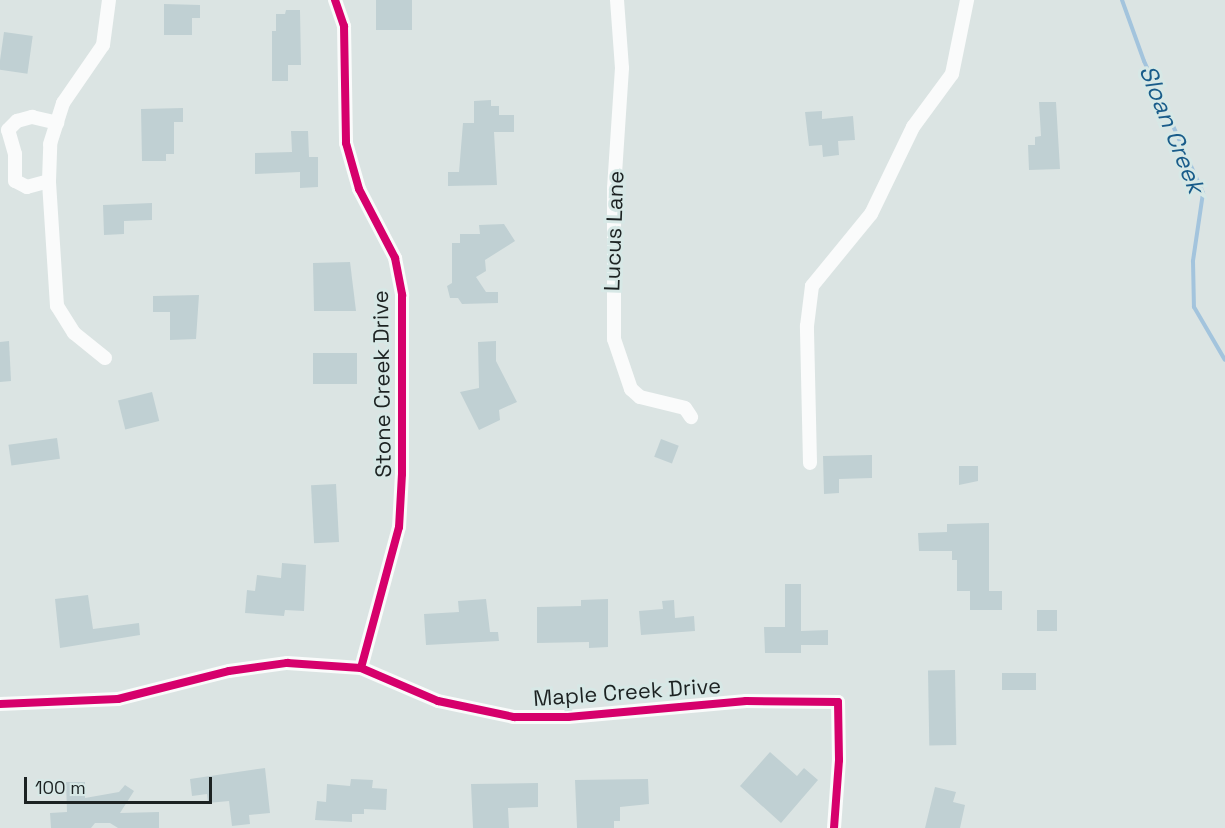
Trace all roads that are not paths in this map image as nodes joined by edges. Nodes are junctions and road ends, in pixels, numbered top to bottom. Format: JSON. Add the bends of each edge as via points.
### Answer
{"nodes":[{"id":1,"x":109,"y":0,"type":"edge"},
{"id":2,"x":335,"y":0,"type":"edge"},
{"id":3,"x":617,"y":0,"type":"edge"},
{"id":4,"x":967,"y":0,"type":"edge"},
{"id":5,"x":57,"y":123,"type":"junction"},
{"id":6,"x":49,"y":182,"type":"junction"},
{"id":7,"x":105,"y":358,"type":"dead end"},
{"id":8,"x":691,"y":417,"type":"dead end"},
{"id":9,"x":810,"y":463,"type":"dead end"},
{"id":10,"x":361,"y":668,"type":"junction"},
{"id":11,"x":0,"y":704,"type":"edge"},
{"id":12,"x":834,"y":828,"type":"edge"}],
"edges":[{"from":1,"to":5,"type":"street","via":[[103,45],[66,95]]},
{"from":2,"to":10,"type":"street","name":"Stone Creek Drive","via":[[344,26],[346,143],[359,189],[395,258],[402,295],[399,527]]},
{"from":3,"to":8,"type":"street","name":"Lucus Lane","via":[[622,68],[614,188],[614,339],[631,389],[640,397],[685,408]]},
{"from":4,"to":9,"type":"street","via":[[952,74],[913,127],[871,214],[812,286],[807,326]]},
{"from":5,"to":6,"type":"street","via":[[50,144]]},
{"from":5,"to":6,"type":"street","via":[[32,117],[17,121],[8,130],[15,154],[15,182],[27,187]]},
{"from":6,"to":7,"type":"street","via":[[57,306],[74,333]]},
{"from":10,"to":11,"type":"street","name":"Maple Creek Drive","via":[[287,663],[229,670],[118,699]]},
{"from":10,"to":12,"type":"street","name":"Maple Creek Drive","via":[[438,701],[514,717],[568,717],[746,701],[838,702]]}]}
